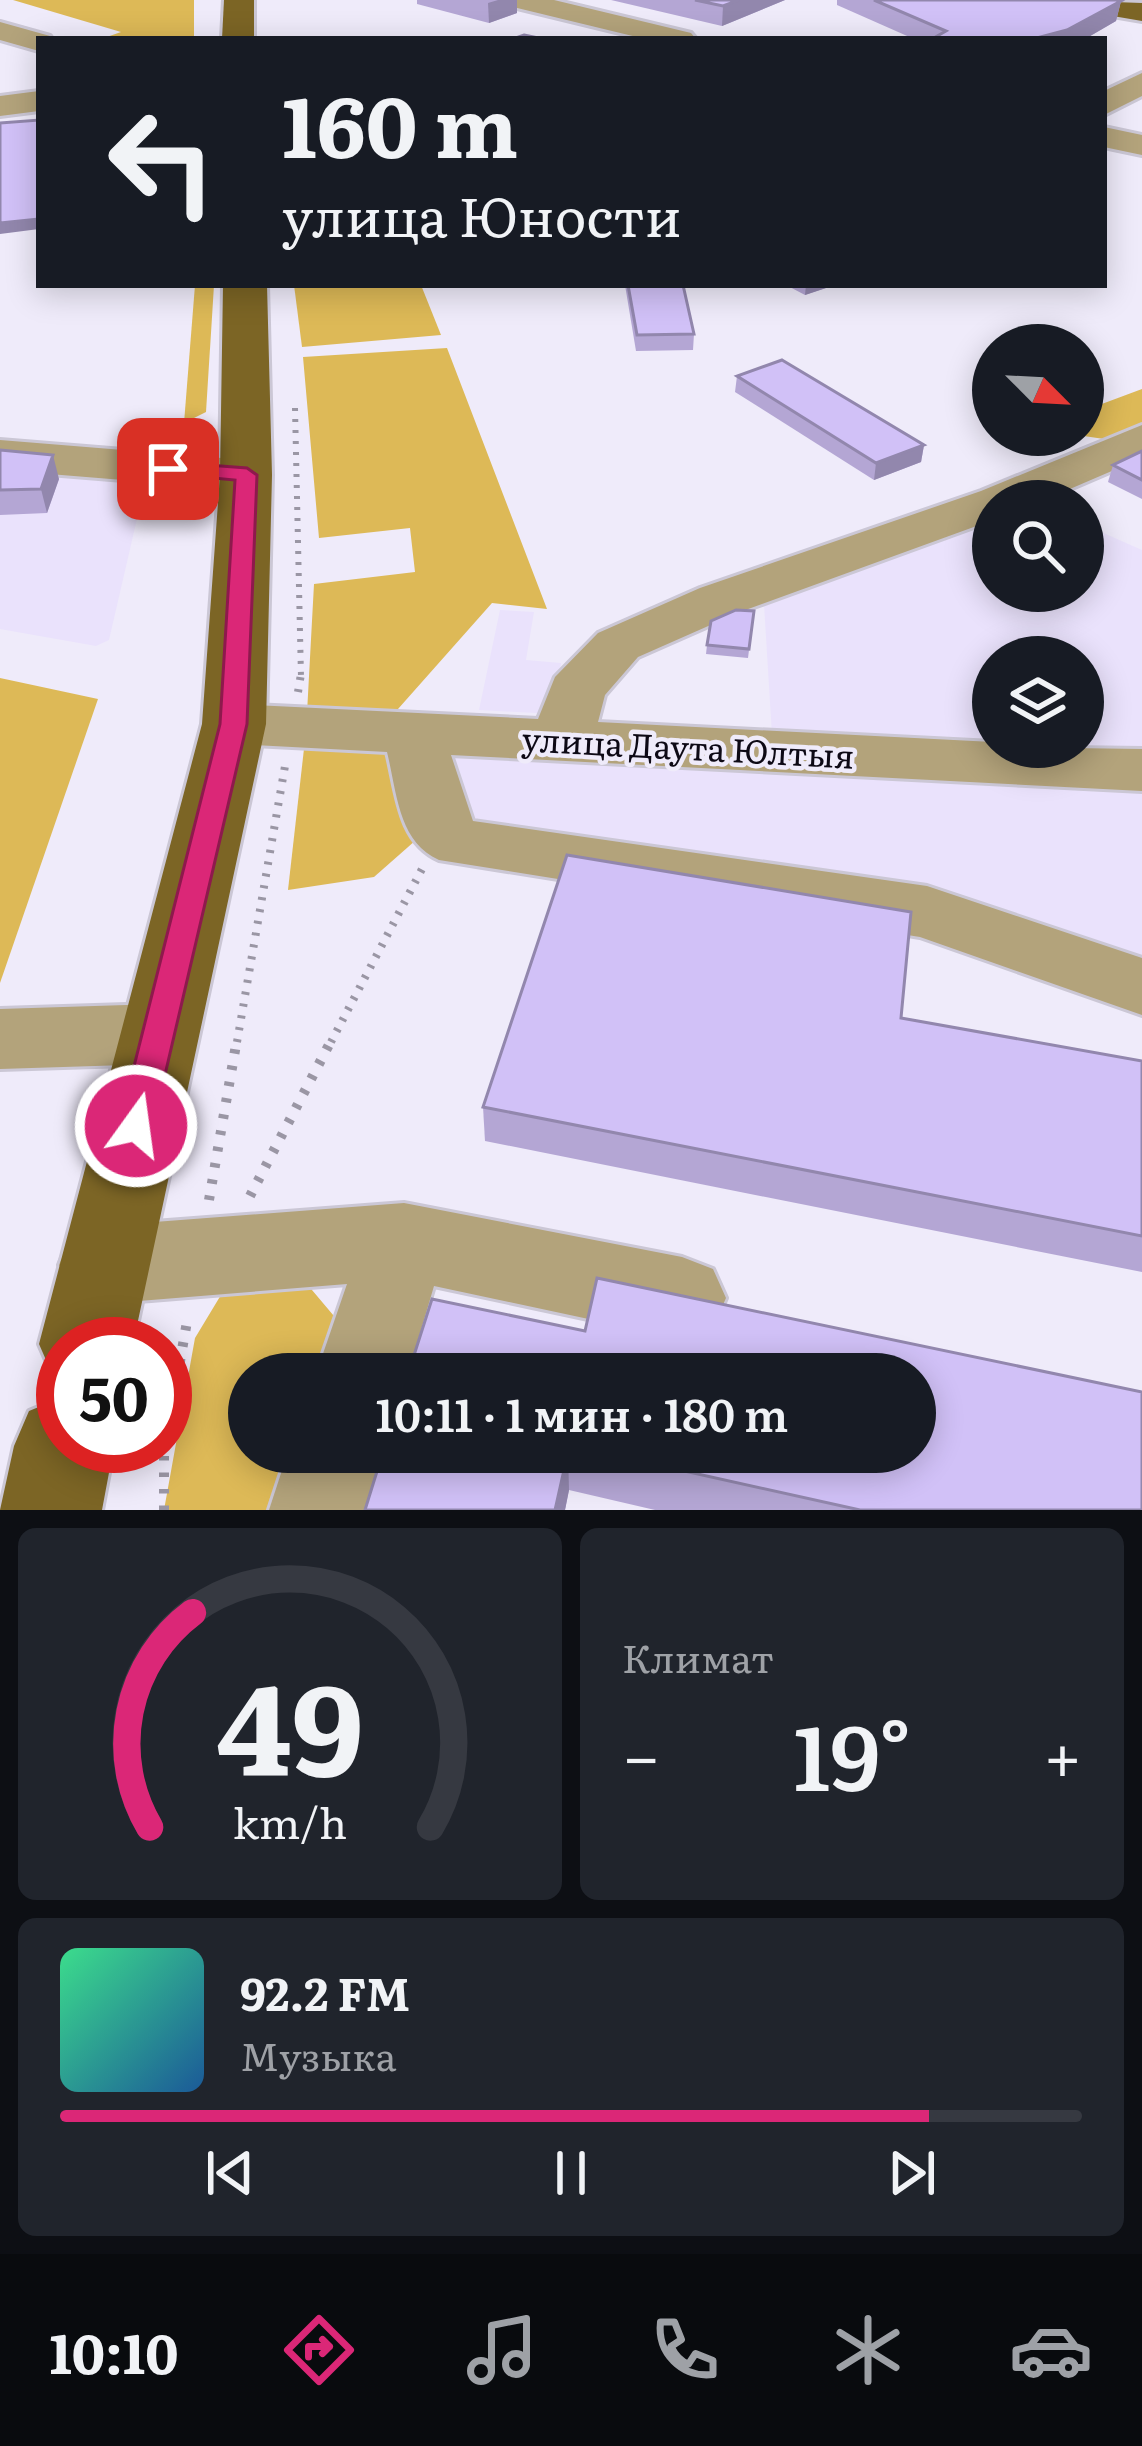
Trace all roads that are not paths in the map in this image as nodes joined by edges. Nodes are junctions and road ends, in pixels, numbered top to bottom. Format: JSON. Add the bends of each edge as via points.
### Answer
{"nodes":[{"id":1,"x":239,"y":0,"type":"edge"},
{"id":2,"x":519,"y":0,"type":"edge"},
{"id":3,"x":1072,"y":0,"type":"edge"},
{"id":4,"x":678,"y":7,"type":"dead end"},
{"id":5,"x":1142,"y":12,"type":"edge"},
{"id":6,"x":627,"y":27,"type":"junction"},
{"id":7,"x":238,"y":36,"type":"edge"},
{"id":8,"x":668,"y":36,"type":"edge"},
{"id":9,"x":1142,"y":82,"type":"edge"},
{"id":10,"x":36,"y":101,"type":"edge"},
{"id":11,"x":1107,"y":103,"type":"edge"},
{"id":12,"x":0,"y":106,"type":"edge"},
{"id":13,"x":1107,"y":137,"type":"edge"},
{"id":14,"x":1142,"y":146,"type":"edge"},
{"id":15,"x":245,"y":288,"type":"edge"},
{"id":16,"x":1142,"y":440,"type":"edge"},
{"id":17,"x":0,"y":455,"type":"edge"},
{"id":18,"x":247,"y":475,"type":"junction"},
{"id":19,"x":1048,"y":480,"type":"edge"},
{"id":20,"x":972,"y":511,"type":"edge"},
{"id":21,"x":234,"y":724,"type":"junction"},
{"id":22,"x":414,"y":734,"type":"junction"},
{"id":23,"x":562,"y":743,"type":"junction"},
{"id":24,"x":1142,"y":770,"type":"edge"},
{"id":25,"x":1142,"y":986,"type":"edge"},
{"id":26,"x":158,"y":1034,"type":"junction"},
{"id":27,"x":0,"y":1039,"type":"edge"},
{"id":28,"x":404,"y":1240,"type":"junction"},
{"id":29,"x":94,"y":1305,"type":"edge"},
{"id":30,"x":750,"y":1312,"type":"edge"},
{"id":31,"x":369,"y":1353,"type":"edge"},
{"id":32,"x":59,"y":1473,"type":"edge"},
{"id":33,"x":329,"y":1473,"type":"edge"},
{"id":34,"x":51,"y":1510,"type":"edge"},
{"id":35,"x":318,"y":1510,"type":"edge"}],
"edges":[{"from":1,"to":7,"type":"main road"},
{"from":2,"to":6,"type":"street"},
{"from":3,"to":5,"type":"main road"},
{"from":4,"to":6,"type":"street"},
{"from":6,"to":8,"type":"street"},
{"from":9,"to":11,"type":"street"},
{"from":10,"to":12,"type":"street"},
{"from":13,"to":14,"type":"street"},
{"from":15,"to":18,"type":"main road"},
{"from":16,"to":19,"type":"street"},
{"from":17,"to":18,"type":"street"},
{"from":18,"to":21,"type":"main road"},
{"from":20,"to":23,"type":"street","via":[[618,645],[576,689]]},
{"from":21,"to":22,"type":"street","name":"улица Даута Юлтыя"},
{"from":21,"to":26,"type":"main road"},
{"from":22,"to":23,"type":"street","name":"улица Даута Юлтыя"},
{"from":22,"to":25,"type":"street","via":[[440,834],[464,843],[927,912]]},
{"from":23,"to":24,"type":"street","name":"улица Даута Юлтыя"},
{"from":26,"to":27,"type":"street"},
{"from":26,"to":29,"type":"main road"},
{"from":28,"to":29,"type":"street","via":[[219,1256]]},
{"from":28,"to":30,"type":"street"},
{"from":28,"to":31,"type":"street"},
{"from":32,"to":34,"type":"main road"},
{"from":33,"to":35,"type":"street"}]}
